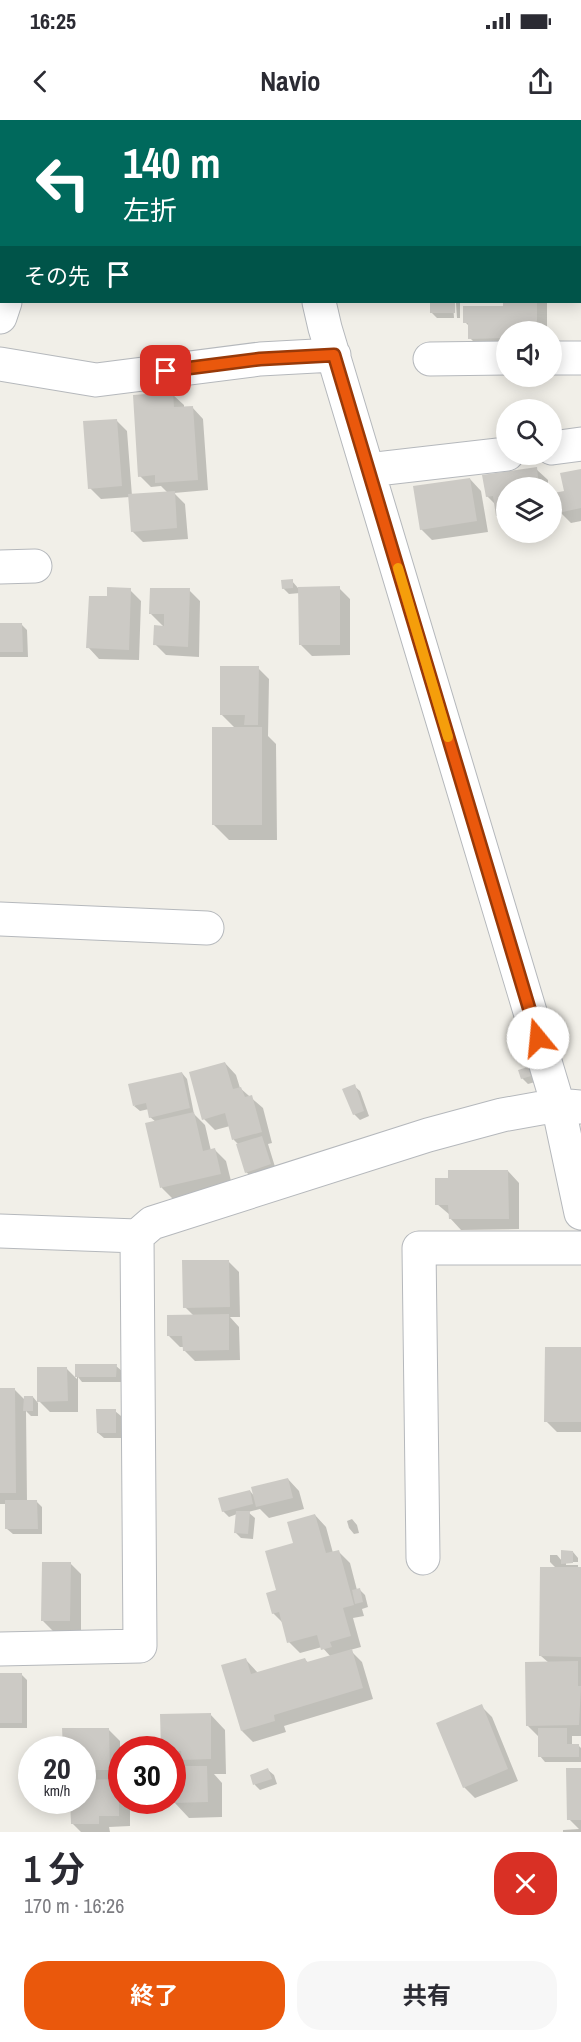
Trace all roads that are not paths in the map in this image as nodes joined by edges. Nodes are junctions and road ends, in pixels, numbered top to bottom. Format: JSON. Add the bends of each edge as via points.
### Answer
{"nodes":[{"id":1,"x":319,"y":303,"type":"edge"},
{"id":2,"x":334,"y":355,"type":"junction"},
{"id":3,"x":496,"y":358,"type":"edge"},
{"id":4,"x":562,"y":358,"type":"edge"},
{"id":5,"x":581,"y":358,"type":"edge"},
{"id":6,"x":430,"y":359,"type":"dead end"},
{"id":7,"x":0,"y":364,"type":"edge"},
{"id":8,"x":581,"y":444,"type":"edge"},
{"id":9,"x":562,"y":447,"type":"edge"},
{"id":10,"x":496,"y":455,"type":"edge"},
{"id":11,"x":368,"y":470,"type":"junction"},
{"id":12,"x":35,"y":566,"type":"dead end"},
{"id":13,"x":0,"y":567,"type":"edge"},
{"id":14,"x":0,"y":920,"type":"edge"},
{"id":15,"x":207,"y":928,"type":"dead end"},
{"id":16,"x":570,"y":1106,"type":"edge"},
{"id":17,"x":581,"y":1213,"type":"edge"},
{"id":18,"x":0,"y":1231,"type":"edge"},
{"id":19,"x":137,"y":1236,"type":"junction"},
{"id":20,"x":581,"y":1248,"type":"edge"},
{"id":21,"x":423,"y":1558,"type":"dead end"},
{"id":22,"x":0,"y":1649,"type":"edge"}],
"edges":[{"from":1,"to":2,"type":"street"},
{"from":2,"to":7,"type":"street","via":[[260,359],[96,380]]},
{"from":2,"to":11,"type":"street"},
{"from":3,"to":6,"type":"street"},
{"from":4,"to":5,"type":"street"},
{"from":8,"to":9,"type":"street"},
{"from":10,"to":11,"type":"street"},
{"from":11,"to":16,"type":"street"},
{"from":12,"to":13,"type":"street"},
{"from":14,"to":15,"type":"street"},
{"from":16,"to":17,"type":"street"},
{"from":16,"to":19,"type":"street","via":[[502,1115],[428,1135],[152,1223]]},
{"from":18,"to":19,"type":"street"},
{"from":19,"to":22,"type":"street","via":[[140,1646]]},
{"from":20,"to":21,"type":"street","via":[[419,1248]]}]}
